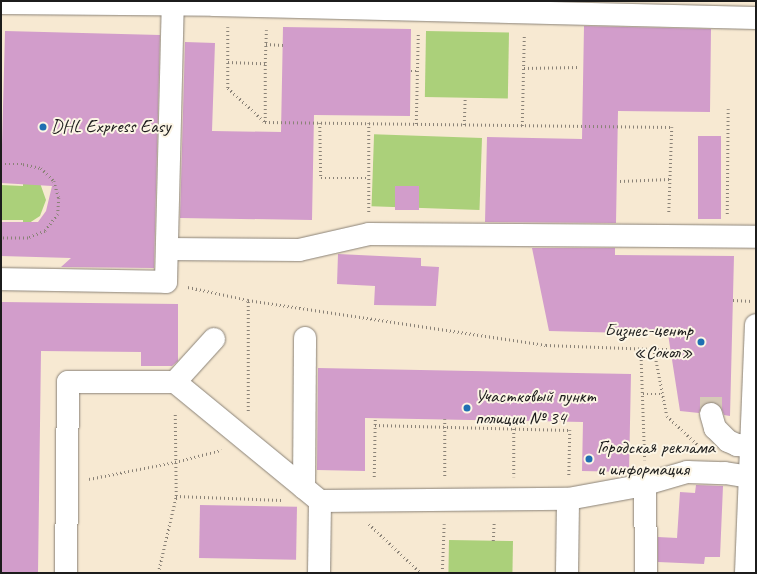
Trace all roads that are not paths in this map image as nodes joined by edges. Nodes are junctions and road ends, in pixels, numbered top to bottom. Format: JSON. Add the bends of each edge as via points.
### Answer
{"nodes":[{"id":1,"x":1,"y":3,"type":"edge"},
{"id":2,"x":173,"y":5,"type":"junction"},
{"id":3,"x":756,"y":18,"type":"edge"},
{"id":4,"x":756,"y":237,"type":"edge"},
{"id":5,"x":167,"y":250,"type":"junction"},
{"id":6,"x":1,"y":279,"type":"edge"},
{"id":7,"x":756,"y":337,"type":"edge"},
{"id":8,"x":305,"y":338,"type":"dead end"},
{"id":9,"x":214,"y":339,"type":"dead end"},
{"id":10,"x":175,"y":382,"type":"junction"},
{"id":11,"x":711,"y":414,"type":"tunnel mouth"},
{"id":12,"x":752,"y":446,"type":"junction"},
{"id":13,"x":751,"y":477,"type":"junction"},
{"id":14,"x":645,"y":485,"type":"junction"},
{"id":15,"x":312,"y":495,"type":"junction"},
{"id":16,"x":568,"y":499,"type":"junction"},
{"id":17,"x":753,"y":503,"type":"edge"},
{"id":18,"x":66,"y":573,"type":"edge"},
{"id":19,"x":319,"y":573,"type":"edge"},
{"id":20,"x":567,"y":573,"type":"edge"},
{"id":21,"x":646,"y":573,"type":"edge"},
{"id":22,"x":746,"y":573,"type":"edge"}],
"edges":[{"from":1,"to":2,"type":"street"},
{"from":2,"to":3,"type":"street"},
{"from":2,"to":5,"type":"street"},
{"from":4,"to":5,"type":"street","via":[[369,234],[299,250]]},
{"from":5,"to":6,"type":"street","via":[[166,282]]},
{"from":7,"to":12,"type":"street"},
{"from":8,"to":15,"type":"street"},
{"from":9,"to":10,"type":"street"},
{"from":10,"to":15,"type":"street"},
{"from":10,"to":18,"type":"street","via":[[68,382]]},
{"from":11,"to":12,"type":"street","via":[[715,428],[728,441],[737,445]]},
{"from":12,"to":13,"type":"street"},
{"from":13,"to":14,"type":"street","via":[[687,472]]},
{"from":13,"to":17,"type":"street"},
{"from":14,"to":16,"type":"street"},
{"from":14,"to":21,"type":"street"},
{"from":15,"to":16,"type":"street","via":[[345,501]]},
{"from":15,"to":19,"type":"street"},
{"from":16,"to":20,"type":"street"},
{"from":17,"to":22,"type":"street"}]}
